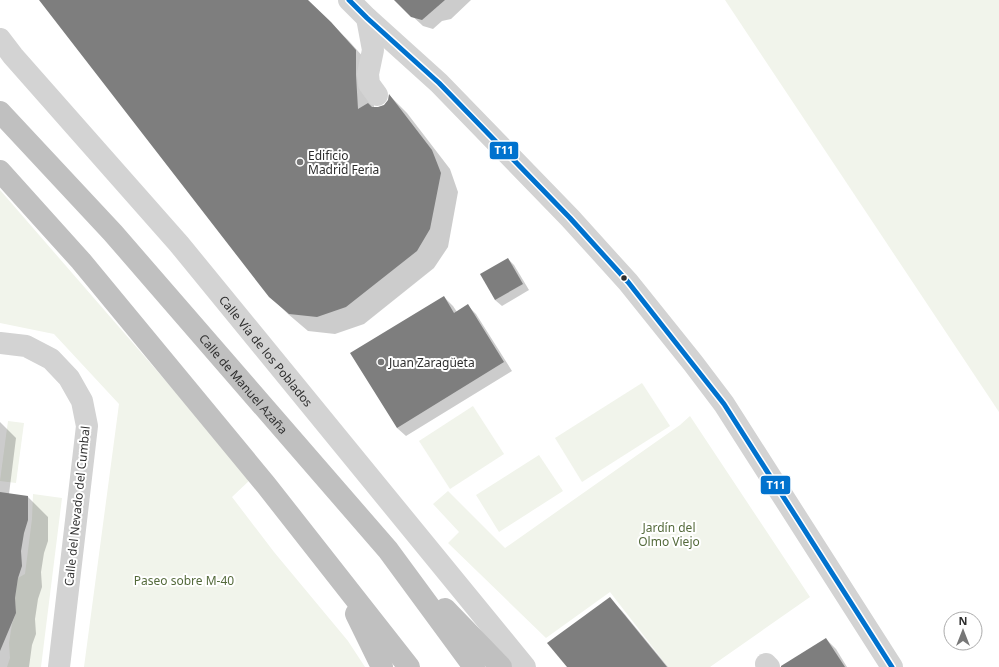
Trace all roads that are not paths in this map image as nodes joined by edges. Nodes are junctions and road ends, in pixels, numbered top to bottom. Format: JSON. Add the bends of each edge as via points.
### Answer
{"nodes":[{"id":1,"x":349,"y":0,"type":"edge"},
{"id":2,"x":367,"y":18,"type":"junction"},
{"id":3,"x":0,"y":39,"type":"edge"},
{"id":4,"x":377,"y":95,"type":"dead end"},
{"id":5,"x":0,"y":112,"type":"edge"},
{"id":6,"x":0,"y":171,"type":"edge"},
{"id":7,"x":0,"y":343,"type":"edge"},
{"id":8,"x":388,"y":550,"type":"junction"},
{"id":9,"x":337,"y":575,"type":"junction"},
{"id":10,"x":59,"y":667,"type":"edge"},
{"id":11,"x":382,"y":667,"type":"edge"},
{"id":12,"x":409,"y":667,"type":"edge"},
{"id":13,"x":474,"y":667,"type":"edge"},
{"id":14,"x":501,"y":667,"type":"edge"},
{"id":15,"x":526,"y":667,"type":"edge"},
{"id":16,"x":892,"y":667,"type":"edge"}],
"edges":[{"from":1,"to":2,"type":"street"},
{"from":2,"to":4,"type":"street","via":[[373,50],[368,74],[369,84]]},
{"from":2,"to":16,"type":"street","via":[[439,83],[570,218],[628,282],[724,404]]},
{"from":3,"to":15,"type":"street","name":"Calle Vía de los Poblados","via":[[178,244]]},
{"from":5,"to":8,"type":"highway","name":"Calle de Manuel Azaña","via":[[113,233]]},
{"from":6,"to":9,"type":"highway","via":[[81,261]]},
{"from":7,"to":10,"type":"street","name":"Calle del Nevado del Cumbal","via":[[26,346],[51,359],[69,378],[82,401],[87,426]]},
{"from":8,"to":13,"type":"highway","name":"Calle de Manuel Azaña"},
{"from":8,"to":14,"type":"highway"},
{"from":9,"to":11,"type":"highway"},
{"from":9,"to":12,"type":"highway"}]}
